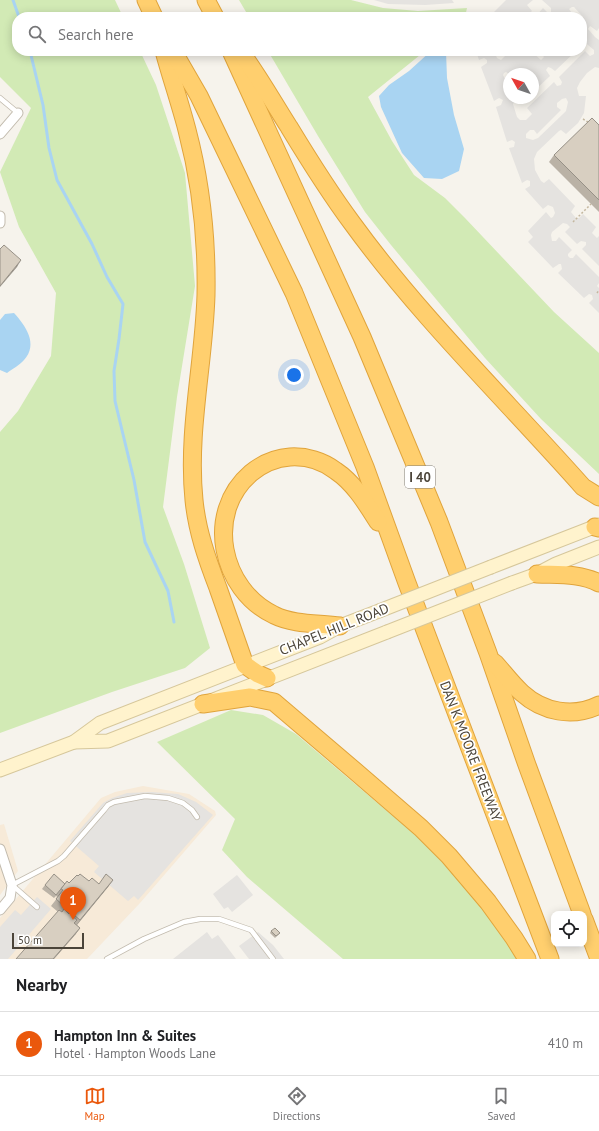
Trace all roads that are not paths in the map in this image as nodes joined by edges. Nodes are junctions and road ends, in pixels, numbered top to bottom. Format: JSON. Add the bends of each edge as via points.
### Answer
{"nodes":[{"id":1,"x":206,"y":0,"type":"edge"},
{"id":2,"x":212,"y":12,"type":"edge"},
{"id":3,"x":165,"y":56,"type":"edge"},
{"id":4,"x":176,"y":56,"type":"edge"},
{"id":5,"x":233,"y":56,"type":"edge"},
{"id":6,"x":244,"y":56,"type":"edge"},
{"id":7,"x":0,"y":98,"type":"edge"},
{"id":8,"x":18,"y":113,"type":"joint"},
{"id":9,"x":0,"y":134,"type":"edge"},
{"id":10,"x":0,"y":216,"type":"edge"},
{"id":11,"x":0,"y":223,"type":"edge"},
{"id":12,"x":599,"y":497,"type":"edge"},
{"id":13,"x":598,"y":527,"type":"edge"},
{"id":14,"x":392,"y":542,"type":"junction"},
{"id":15,"x":599,"y":547,"type":"edge"},
{"id":16,"x":537,"y":574,"type":"junction"},
{"id":17,"x":599,"y":583,"type":"edge"},
{"id":18,"x":340,"y":626,"type":"junction"},
{"id":19,"x":488,"y":653,"type":"junction"},
{"id":20,"x":245,"y":665,"type":"junction"},
{"id":21,"x":267,"y":678,"type":"junction"},
{"id":22,"x":203,"y":704,"type":"junction"},
{"id":23,"x":599,"y":705,"type":"edge"},
{"id":24,"x":74,"y":742,"type":"junction"},
{"id":25,"x":0,"y":770,"type":"edge"},
{"id":26,"x":196,"y":817,"type":"dead end"},
{"id":27,"x":0,"y":849,"type":"edge"},
{"id":28,"x":12,"y":885,"type":"junction"},
{"id":29,"x":37,"y":907,"type":"dead end"},
{"id":30,"x":0,"y":910,"type":"edge"},
{"id":31,"x":581,"y":911,"type":"edge"},
{"id":32,"x":587,"y":927,"type":"edge"},
{"id":33,"x":107,"y":959,"type":"edge"},
{"id":34,"x":273,"y":959,"type":"edge"},
{"id":35,"x":527,"y":959,"type":"edge"},
{"id":36,"x":550,"y":959,"type":"edge"},
{"id":37,"x":599,"y":959,"type":"edge"}],
"edges":[{"from":1,"to":2,"type":"highway"},
{"from":3,"to":20,"type":"highway","via":[[194,162],[205,250],[206,295],[192,474],[197,524]]},
{"from":4,"to":14,"type":"highway","via":[[199,96],[294,294],[362,460]]},
{"from":5,"to":19,"type":"highway","number":"I 40","via":[[362,337],[438,522]]},
{"from":6,"to":12,"type":"highway","via":[[328,190],[379,258],[436,326],[583,487]]},
{"from":7,"to":8,"type":"lane"},
{"from":8,"to":9,"type":"street"},
{"from":10,"to":11,"type":"street"},
{"from":13,"to":18,"type":"main road","name":"CHAPEL HILL ROAD","bridge":true},
{"from":14,"to":18,"type":"highway","via":[[349,482],[321,462],[295,457],[274,460],[254,471],[235,491],[225,517],[224,548],[232,572],[245,593],[264,609],[284,619]]},
{"from":14,"to":36,"type":"highway","name":"DAN K MOORE FREEWAY"},
{"from":15,"to":16,"type":"main road","name":"CHAPEL HILL ROAD"},
{"from":16,"to":17,"type":"highway","via":[[571,575]]},
{"from":16,"to":21,"type":"main road","name":"CHAPEL HILL ROAD","bridge":true},
{"from":18,"to":20,"type":"main road","name":"CHAPEL HILL ROAD","via":[[320,637]]},
{"from":19,"to":23,"type":"highway","via":[[522,694],[539,705],[566,712]]},
{"from":19,"to":31,"type":"highway","number":"I 40"},
{"from":20,"to":21,"type":"highway"},
{"from":20,"to":24,"type":"main road","name":"CHAPEL HILL ROAD","via":[[100,723]]},
{"from":21,"to":22,"type":"main road","name":"CHAPEL HILL ROAD"},
{"from":22,"to":24,"type":"main road","name":"CHAPEL HILL ROAD","via":[[108,740]]},
{"from":22,"to":35,"type":"highway","via":[[250,697],[274,702],[421,828],[449,856],[488,902]]},
{"from":24,"to":25,"type":"main road","name":"CHAPEL HILL ROAD"},
{"from":26,"to":28,"type":"lane","via":[[192,810],[182,803],[168,798],[145,796],[114,802],[58,861]]},
{"from":27,"to":28,"type":"street"},
{"from":28,"to":29,"type":"lane"},
{"from":28,"to":30,"type":"street","via":[[10,898]]},
{"from":32,"to":37,"type":"highway"},
{"from":33,"to":34,"type":"lane","via":[[144,939],[184,922],[200,919],[219,919],[251,930]]}]}
